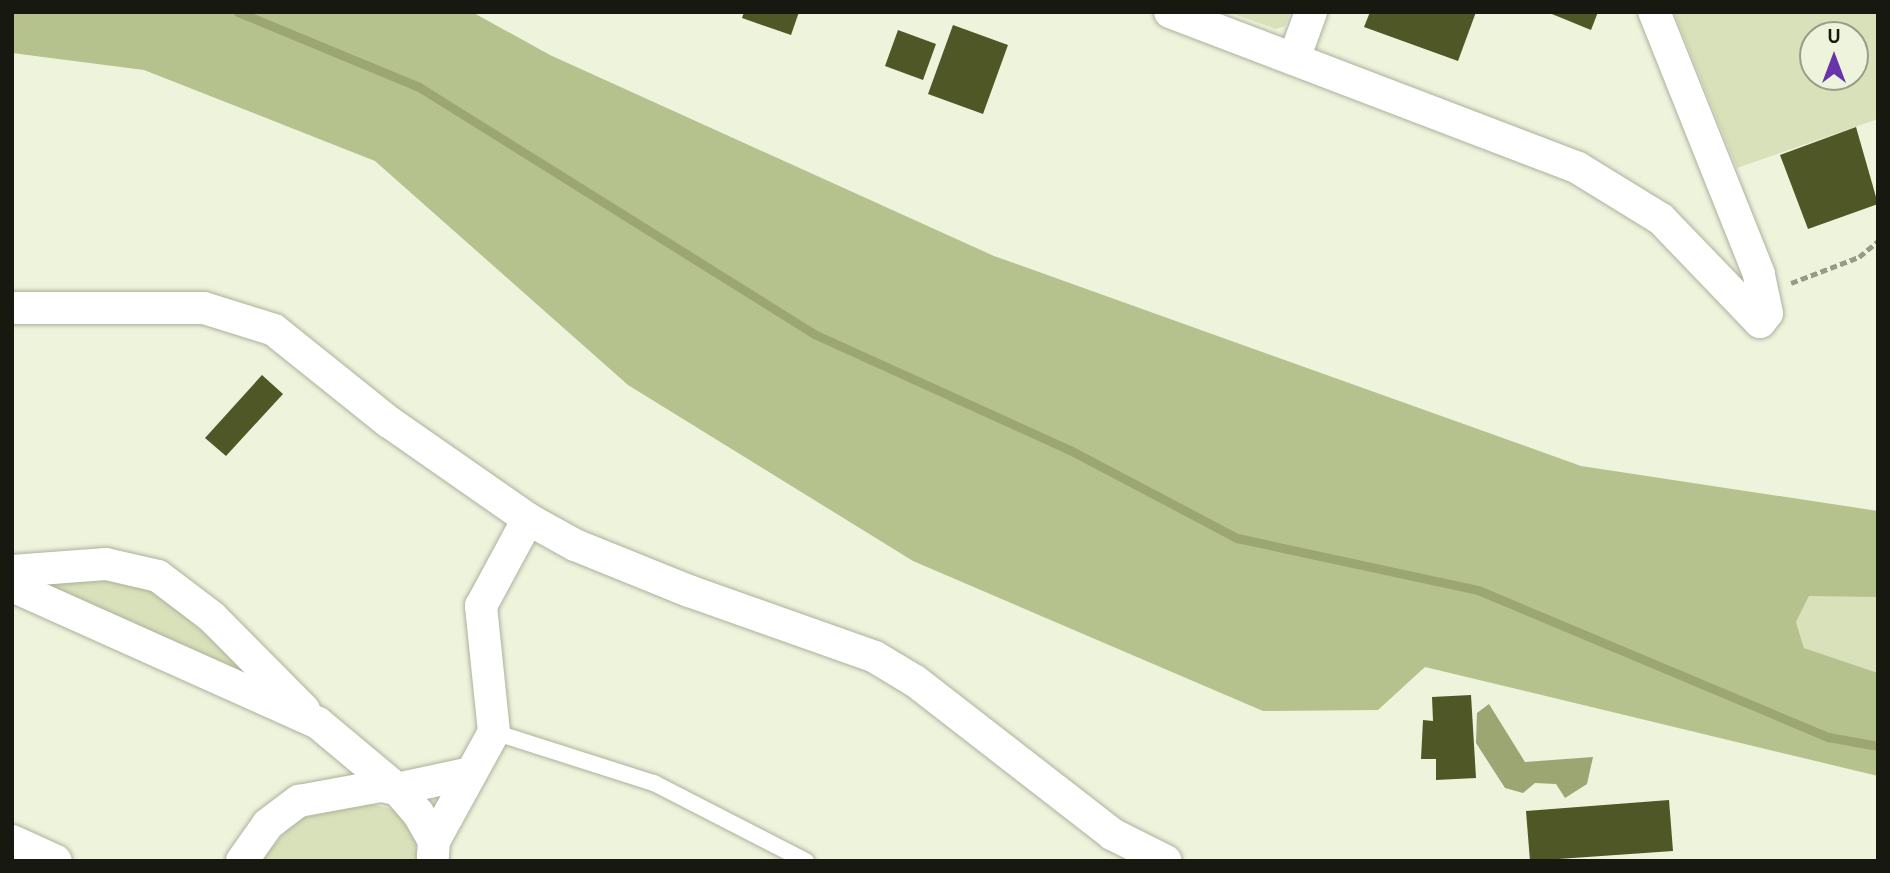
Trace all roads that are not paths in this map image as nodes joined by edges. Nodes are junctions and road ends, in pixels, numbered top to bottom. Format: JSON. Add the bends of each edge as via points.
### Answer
{"nodes":[{"id":1,"x":1170,"y":12,"type":"edge"},
{"id":2,"x":1311,"y":12,"type":"edge"},
{"id":3,"x":1654,"y":12,"type":"edge"},
{"id":4,"x":1296,"y":56,"type":"junction"},
{"id":5,"x":12,"y":307,"type":"edge"},
{"id":6,"x":528,"y":519,"type":"junction"},
{"id":7,"x":12,"y":571,"type":"edge"},
{"id":8,"x":12,"y":586,"type":"edge"},
{"id":9,"x":324,"y":728,"type":"junction"},
{"id":10,"x":494,"y":732,"type":"junction"},
{"id":11,"x":471,"y":773,"type":"junction"},
{"id":12,"x":397,"y":789,"type":"junction"},
{"id":13,"x":319,"y":794,"type":"junction"},
{"id":14,"x":12,"y":841,"type":"edge"},
{"id":15,"x":433,"y":851,"type":"edge"},
{"id":16,"x":55,"y":861,"type":"edge"},
{"id":17,"x":242,"y":861,"type":"edge"},
{"id":18,"x":806,"y":861,"type":"edge"},
{"id":19,"x":1166,"y":861,"type":"edge"}],
"edges":[{"from":1,"to":4,"type":"street"},
{"from":2,"to":4,"type":"street"},
{"from":3,"to":4,"type":"street","via":[[1763,292],[1767,313],[1760,322],[1661,219],[1621,192],[1578,168]]},
{"from":5,"to":6,"type":"street","via":[[204,308],[274,330],[389,422]]},
{"from":6,"to":10,"type":"street","via":[[481,606]]},
{"from":6,"to":19,"type":"street","via":[[575,545],[689,591],[875,657],[1112,834]]},
{"from":7,"to":9,"type":"street","via":[[106,564],[158,576],[212,617]]},
{"from":8,"to":9,"type":"street"},
{"from":9,"to":12,"type":"street"},
{"from":9,"to":13,"type":"street","via":[[332,775]]},
{"from":10,"to":11,"type":"street"},
{"from":10,"to":18,"type":"lane","via":[[654,783]]},
{"from":11,"to":12,"type":"street"},
{"from":11,"to":15,"type":"street"},
{"from":12,"to":13,"type":"street"},
{"from":12,"to":15,"type":"street"},
{"from":13,"to":17,"type":"street","via":[[268,824]]},
{"from":14,"to":16,"type":"street"}]}
